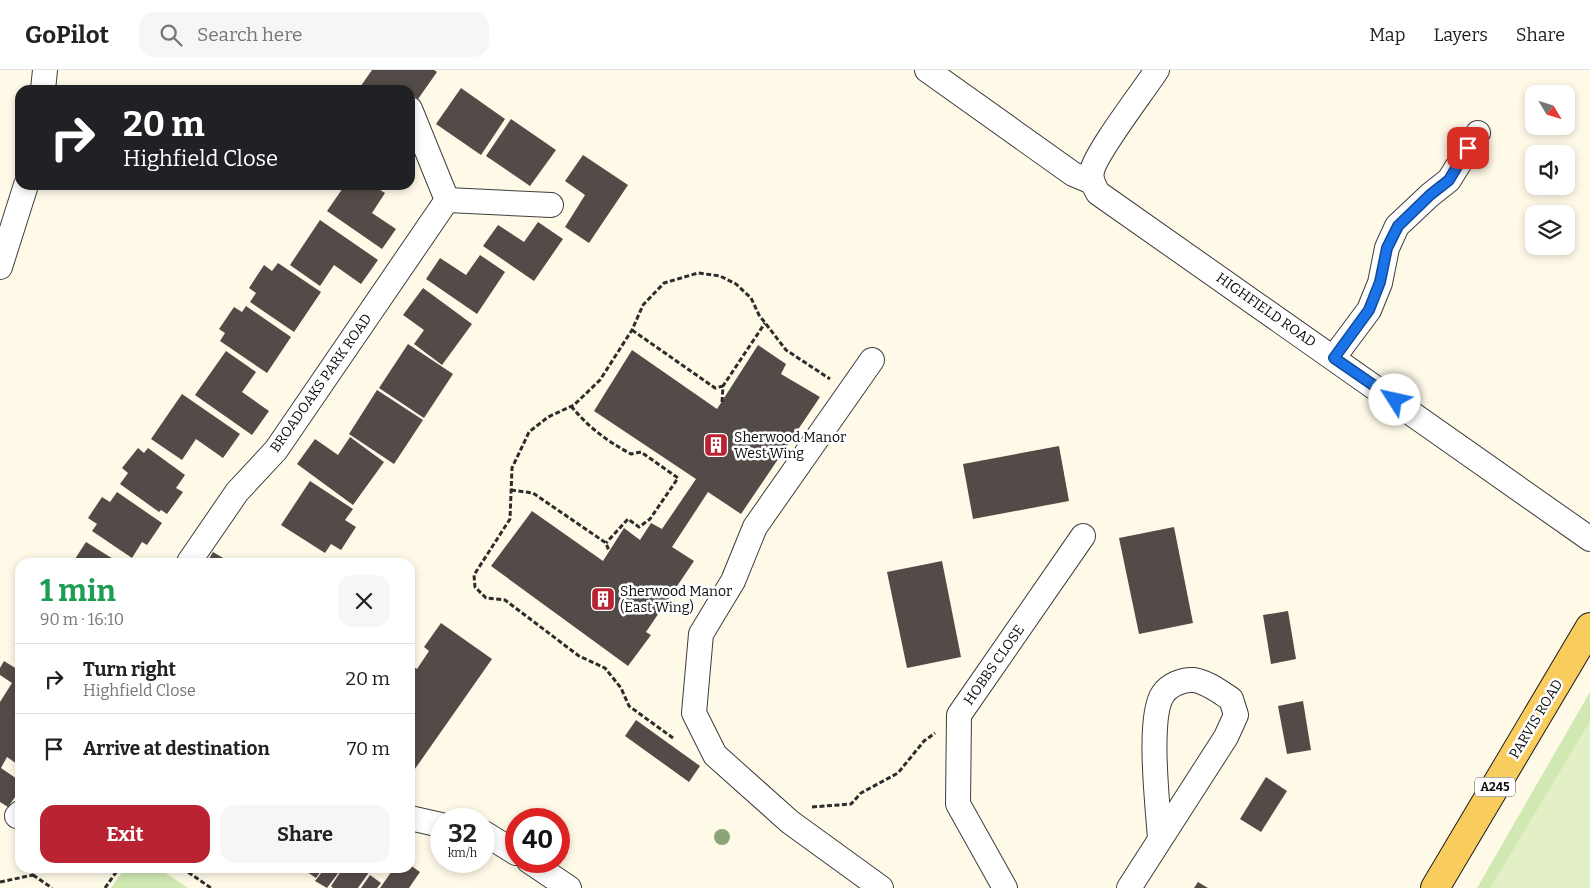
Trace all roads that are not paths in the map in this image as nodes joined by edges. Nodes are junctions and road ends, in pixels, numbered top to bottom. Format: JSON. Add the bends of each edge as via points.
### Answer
{"nodes":[{"id":1,"x":45,"y":70,"type":"edge"},
{"id":2,"x":927,"y":70,"type":"edge"},
{"id":3,"x":1157,"y":70,"type":"edge"},
{"id":4,"x":44,"y":85,"type":"edge"},
{"id":5,"x":415,"y":122,"type":"edge"},
{"id":6,"x":1478,"y":132,"type":"dead end"},
{"id":7,"x":1092,"y":182,"type":"junction"},
{"id":8,"x":24,"y":190,"type":"edge"},
{"id":9,"x":447,"y":200,"type":"junction"},
{"id":10,"x":552,"y":205,"type":"dead end"},
{"id":11,"x":0,"y":267,"type":"edge"},
{"id":12,"x":1334,"y":358,"type":"junction"},
{"id":13,"x":872,"y":360,"type":"dead end"},
{"id":14,"x":1083,"y":536,"type":"dead end"},
{"id":15,"x":1590,"y":539,"type":"edge"},
{"id":16,"x":192,"y":558,"type":"edge"},
{"id":17,"x":1590,"y":627,"type":"edge"},
{"id":18,"x":415,"y":819,"type":"edge"},
{"id":19,"x":430,"y":823,"type":"edge"},
{"id":20,"x":1160,"y":839,"type":"junction"},
{"id":21,"x":547,"y":873,"type":"edge"},
{"id":22,"x":569,"y":888,"type":"edge"},
{"id":23,"x":881,"y":888,"type":"edge"},
{"id":24,"x":1005,"y":888,"type":"edge"},
{"id":25,"x":1129,"y":888,"type":"edge"},
{"id":26,"x":1435,"y":888,"type":"edge"}],
"edges":[{"from":1,"to":4,"type":"street"},
{"from":2,"to":7,"type":"street","name":"HIGHFIELD ROAD","via":[[1073,174]]},
{"from":3,"to":7,"type":"street","via":[[1103,150],[1092,170]]},
{"from":5,"to":9,"type":"street"},
{"from":6,"to":12,"type":"street","via":[[1449,180],[1398,226],[1387,248],[1380,282],[1369,310]]},
{"from":7,"to":12,"type":"street","name":"HIGHFIELD ROAD","via":[[1098,193]]},
{"from":8,"to":11,"type":"street"},
{"from":9,"to":10,"type":"street"},
{"from":9,"to":16,"type":"street","name":"BROADOAKS PARK ROAD","via":[[276,450],[237,492]]},
{"from":12,"to":15,"type":"street","name":"HIGHFIELD ROAD"},
{"from":13,"to":23,"type":"street","via":[[755,527],[733,581],[701,634],[694,713],[715,755],[790,822]]},
{"from":14,"to":24,"type":"street","name":"HOBBS CLOSE","via":[[959,714],[958,804]]},
{"from":17,"to":26,"type":"main road","name":"PARVIS ROAD","number":"A245"},
{"from":18,"to":19,"type":"street"},
{"from":20,"to":20,"type":"street","via":[[1156,715],[1163,694],[1177,682],[1194,680],[1231,699],[1236,715],[1226,737]]},
{"from":20,"to":25,"type":"street"},
{"from":21,"to":22,"type":"street"}]}
